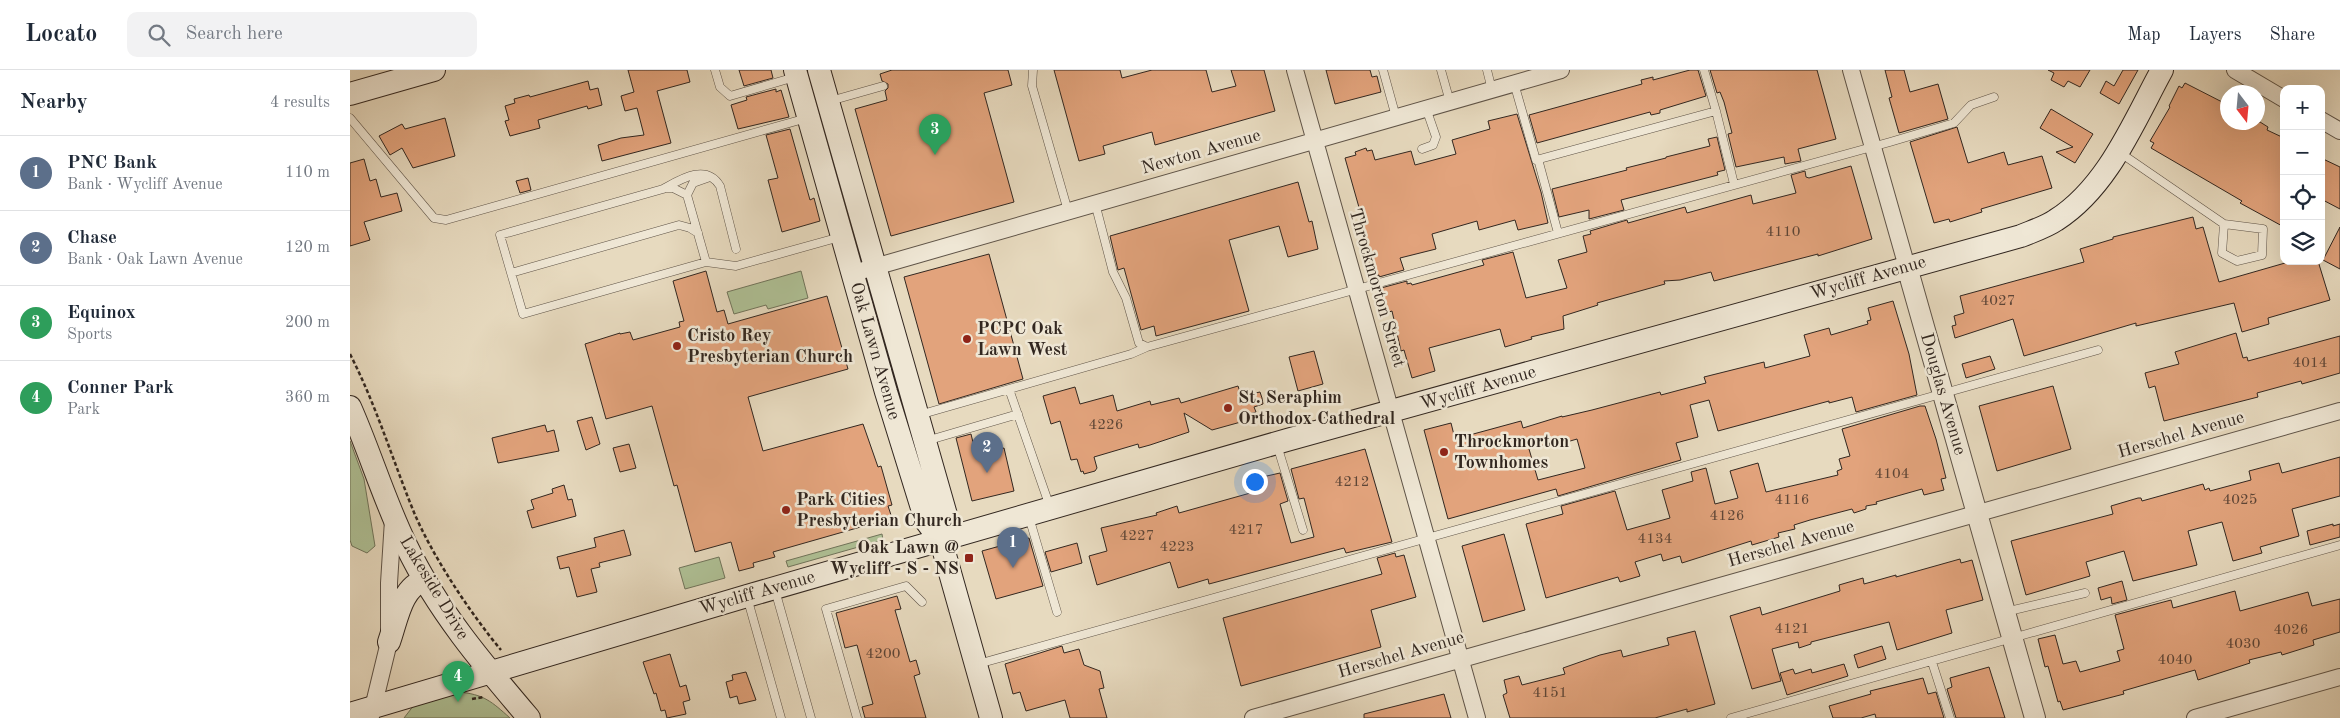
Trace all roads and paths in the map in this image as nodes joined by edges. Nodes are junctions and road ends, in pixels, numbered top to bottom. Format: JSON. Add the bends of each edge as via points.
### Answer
{"nodes":[{"id":1,"x":434,"y":70,"type":"edge"},
{"id":2,"x":715,"y":70,"type":"edge"},
{"id":3,"x":819,"y":70,"type":"edge"},
{"id":4,"x":1033,"y":70,"type":"edge"},
{"id":5,"x":1295,"y":70,"type":"edge"},
{"id":6,"x":1383,"y":70,"type":"edge"},
{"id":7,"x":1441,"y":70,"type":"edge"},
{"id":8,"x":1486,"y":70,"type":"edge"},
{"id":9,"x":1561,"y":70,"type":"edge"},
{"id":10,"x":1704,"y":70,"type":"edge"},
{"id":11,"x":1850,"y":70,"type":"edge"},
{"id":12,"x":2162,"y":70,"type":"edge"},
{"id":13,"x":2234,"y":70,"type":"edge"},
{"id":14,"x":796,"y":73,"type":"edge"},
{"id":15,"x":1514,"y":84,"type":"junction"},
{"id":16,"x":883,"y":86,"type":"dead end"},
{"id":17,"x":1492,"y":90,"type":"junction"},
{"id":18,"x":350,"y":94,"type":"edge"},
{"id":19,"x":1994,"y":97,"type":"dead end"},
{"id":20,"x":2280,"y":97,"type":"edge"},
{"id":21,"x":828,"y":102,"type":"junction"},
{"id":22,"x":1450,"y":102,"type":"junction"},
{"id":23,"x":1426,"y":108,"type":"junction"},
{"id":24,"x":1716,"y":111,"type":"junction"},
{"id":25,"x":1396,"y":117,"type":"junction"},
{"id":26,"x":350,"y":118,"type":"edge"},
{"id":27,"x":809,"y":118,"type":"junction"},
{"id":28,"x":2325,"y":122,"type":"edge"},
{"id":29,"x":2340,"y":131,"type":"edge"},
{"id":30,"x":1314,"y":140,"type":"junction"},
{"id":31,"x":1872,"y":147,"type":"junction"},
{"id":32,"x":1422,"y":149,"type":"dead end"},
{"id":33,"x":2118,"y":151,"type":"junction"},
{"id":34,"x":1538,"y":159,"type":"junction"},
{"id":35,"x":710,"y":177,"type":"junction"},
{"id":36,"x":1734,"y":184,"type":"junction"},
{"id":37,"x":663,"y":188,"type":"junction"},
{"id":38,"x":687,"y":195,"type":"junction"},
{"id":39,"x":1095,"y":203,"type":"junction"},
{"id":40,"x":1068,"y":211,"type":"junction"},
{"id":41,"x":2224,"y":224,"type":"junction"},
{"id":42,"x":864,"y":230,"type":"junction"},
{"id":43,"x":698,"y":233,"type":"junction"},
{"id":44,"x":1558,"y":233,"type":"junction"},
{"id":45,"x":842,"y":236,"type":"junction"},
{"id":46,"x":736,"y":248,"type":"dead end"},
{"id":47,"x":706,"y":262,"type":"junction"},
{"id":48,"x":875,"y":266,"type":"junction"},
{"id":49,"x":1907,"y":267,"type":"junction"},
{"id":50,"x":511,"y":273,"type":"junction"},
{"id":51,"x":853,"y":273,"type":"junction"},
{"id":52,"x":1357,"y":290,"type":"junction"},
{"id":53,"x":1147,"y":347,"type":"junction"},
{"id":54,"x":2098,"y":350,"type":"dead end"},
{"id":55,"x":350,"y":354,"type":"edge"},
{"id":56,"x":1009,"y":389,"type":"junction"},
{"id":57,"x":1943,"y":395,"type":"junction"},
{"id":58,"x":350,"y":407,"type":"edge"},
{"id":59,"x":2340,"y":411,"type":"edge"},
{"id":60,"x":1391,"y":412,"type":"junction"},
{"id":61,"x":1018,"y":414,"type":"junction"},
{"id":62,"x":918,"y":416,"type":"junction"},
{"id":63,"x":925,"y":442,"type":"junction"},
{"id":64,"x":1277,"y":443,"type":"junction"},
{"id":65,"x":390,"y":509,"type":"junction"},
{"id":66,"x":1050,"y":509,"type":"junction"},
{"id":67,"x":1976,"y":512,"type":"junction"},
{"id":68,"x":1029,"y":515,"type":"junction"},
{"id":69,"x":1303,"y":530,"type":"dead end"},
{"id":70,"x":1426,"y":538,"type":"junction"},
{"id":71,"x":941,"y":541,"type":"junction"},
{"id":72,"x":2340,"y":545,"type":"edge"},
{"id":73,"x":425,"y":580,"type":"junction"},
{"id":74,"x":775,"y":588,"type":"junction"},
{"id":75,"x":2086,"y":593,"type":"dead end"},
{"id":76,"x":747,"y":596,"type":"junction"},
{"id":77,"x":922,"y":602,"type":"dead end"},
{"id":78,"x":1057,"y":612,"type":"dead end"},
{"id":79,"x":2005,"y":612,"type":"junction"},
{"id":80,"x":2012,"y":638,"type":"junction"},
{"id":81,"x":389,"y":642,"type":"junction"},
{"id":82,"x":498,"y":646,"type":"dead end"},
{"id":83,"x":1461,"y":660,"type":"junction"},
{"id":84,"x":1932,"y":662,"type":"junction"},
{"id":85,"x":976,"y":664,"type":"junction"},
{"id":86,"x":490,"y":672,"type":"junction"},
{"id":87,"x":2340,"y":677,"type":"edge"},
{"id":88,"x":371,"y":713,"type":"edge"},
{"id":89,"x":350,"y":714,"type":"edge"},
{"id":90,"x":529,"y":718,"type":"edge"},
{"id":91,"x":781,"y":718,"type":"edge"},
{"id":92,"x":811,"y":718,"type":"edge"},
{"id":93,"x":857,"y":718,"type":"edge"},
{"id":94,"x":991,"y":718,"type":"edge"},
{"id":95,"x":1253,"y":718,"type":"edge"},
{"id":96,"x":1477,"y":718,"type":"edge"},
{"id":97,"x":1731,"y":718,"type":"edge"},
{"id":98,"x":1950,"y":718,"type":"edge"},
{"id":99,"x":2035,"y":718,"type":"edge"},
{"id":100,"x":2195,"y":718,"type":"edge"}],
"edges":[{"from":1,"to":18,"type":"main road"},
{"from":2,"to":14,"type":"lane","via":[[720,86],[730,96]]},
{"from":3,"to":21,"type":"main road","name":"Oak Lawn Avenue"},
{"from":4,"to":40,"type":"lane","via":[[1032,86]]},
{"from":5,"to":30,"type":"street","name":"Throckmorton Street"},
{"from":6,"to":25,"type":"lane"},
{"from":7,"to":22,"type":"lane"},
{"from":8,"to":17,"type":"lane"},
{"from":9,"to":15,"type":"street","name":"Newton Avenue"},
{"from":10,"to":24,"type":"lane"},
{"from":11,"to":31,"type":"street","name":"Douglas Avenue"},
{"from":12,"to":33,"type":"main road","name":"Wycliff Avenue"},
{"from":13,"to":20,"type":"street"},
{"from":14,"to":27,"type":"main road","name":"Oak Lawn Avenue"},
{"from":15,"to":17,"type":"street","name":"Newton Avenue"},
{"from":15,"to":34,"type":"lane"},
{"from":16,"to":21,"type":"lane"},
{"from":17,"to":22,"type":"street","name":"Newton Avenue"},
{"from":19,"to":31,"type":"lane","via":[[1971,105],[1954,122]]},
{"from":21,"to":42,"type":"main road","name":"Oak Lawn Avenue"},
{"from":22,"to":23,"type":"street","name":"Newton Avenue"},
{"from":23,"to":25,"type":"street","name":"Newton Avenue"},
{"from":23,"to":32,"type":"lane","via":[[1436,137],[1433,145]]},
{"from":24,"to":34,"type":"lane"},
{"from":24,"to":36,"type":"lane"},
{"from":25,"to":30,"type":"street","name":"Newton Avenue"},
{"from":26,"to":27,"type":"lane","via":[[434,218],[446,220]]},
{"from":27,"to":45,"type":"main road","name":"Oak Lawn Avenue"},
{"from":28,"to":29,"type":"street"},
{"from":30,"to":39,"type":"street","name":"Newton Avenue"},
{"from":30,"to":52,"type":"street","name":"Throckmorton Street"},
{"from":31,"to":36,"type":"lane"},
{"from":31,"to":49,"type":"street","name":"Douglas Avenue"},
{"from":33,"to":41,"type":"lane"},
{"from":33,"to":49,"type":"main road","name":"Wycliff Avenue","via":[[2085,197],[2056,221],[2021,236]]},
{"from":34,"to":44,"type":"lane"},
{"from":35,"to":37,"type":"lane","via":[[697,174]]},
{"from":35,"to":38,"type":"lane","via":[[694,183]]},
{"from":35,"to":46,"type":"lane","via":[[720,186]]},
{"from":36,"to":44,"type":"lane"},
{"from":37,"to":38,"type":"lane","via":[[673,188]]},
{"from":37,"to":50,"type":"lane","via":[[500,235]]},
{"from":38,"to":43,"type":"lane"},
{"from":39,"to":40,"type":"street","name":"Newton Avenue"},
{"from":39,"to":53,"type":"lane","via":[[1113,272],[1126,298],[1139,343]]},
{"from":40,"to":48,"type":"street","name":"Newton Avenue"},
{"from":41,"to":41,"type":"lane","via":[[2262,230],[2262,255],[2237,261],[2222,254]]},
{"from":42,"to":45,"type":"main road"},
{"from":42,"to":48,"type":"main road","name":"Oak Lawn Avenue"},
{"from":43,"to":47,"type":"lane"},
{"from":43,"to":50,"type":"lane","via":[[679,225]]},
{"from":44,"to":52,"type":"lane"},
{"from":45,"to":47,"type":"lane","via":[[736,266]]},
{"from":45,"to":51,"type":"main road","name":"Oak Lawn Avenue"},
{"from":47,"to":50,"type":"lane","via":[[523,314]]},
{"from":48,"to":51,"type":"street","name":"Newton Avenue"},
{"from":48,"to":62,"type":"main road","name":"Oak Lawn Avenue"},
{"from":49,"to":57,"type":"street","name":"Douglas Avenue"},
{"from":49,"to":60,"type":"main road","name":"Wycliff Avenue"},
{"from":51,"to":71,"type":"main road","name":"Oak Lawn Avenue","via":[[926,521]]},
{"from":52,"to":53,"type":"lane"},
{"from":52,"to":60,"type":"street","name":"Throckmorton Street"},
{"from":53,"to":56,"type":"lane"},
{"from":54,"to":57,"type":"lane"},
{"from":55,"to":82,"type":"path","via":[[368,390],[413,511],[436,556]]},
{"from":56,"to":61,"type":"lane"},
{"from":56,"to":62,"type":"lane"},
{"from":57,"to":67,"type":"street","name":"Douglas Avenue"},
{"from":57,"to":70,"type":"lane"},
{"from":58,"to":65,"type":"main road","name":"Lakeside Drive"},
{"from":59,"to":67,"type":"street","name":"Herschel Avenue"},
{"from":60,"to":64,"type":"main road","name":"Wycliff Avenue"},
{"from":60,"to":70,"type":"street","name":"Throckmorton Street"},
{"from":61,"to":63,"type":"lane"},
{"from":61,"to":66,"type":"lane"},
{"from":62,"to":63,"type":"main road","name":"Oak Lawn Avenue"},
{"from":63,"to":71,"type":"main road","name":"Oak Lawn Avenue","via":[[946,515]]},
{"from":64,"to":66,"type":"main road","name":"Wycliff Avenue"},
{"from":64,"to":69,"type":"lane"},
{"from":65,"to":73,"type":"main road","name":"Lakeside Drive"},
{"from":65,"to":81,"type":"street"},
{"from":66,"to":68,"type":"main road","name":"Wycliff Avenue"},
{"from":67,"to":79,"type":"street","name":"Douglas Avenue"},
{"from":67,"to":83,"type":"street","name":"Herschel Avenue"},
{"from":68,"to":71,"type":"main road","name":"Wycliff Avenue"},
{"from":68,"to":78,"type":"lane"},
{"from":70,"to":83,"type":"street","name":"Throckmorton Street"},
{"from":70,"to":85,"type":"lane"},
{"from":71,"to":74,"type":"main road","name":"Wycliff Avenue"},
{"from":71,"to":85,"type":"main road","name":"Oak Lawn Avenue"},
{"from":72,"to":80,"type":"lane"},
{"from":73,"to":81,"type":"main road","via":[[408,591]]},
{"from":73,"to":86,"type":"main road","name":"Lakeside Drive","via":[[449,620]]},
{"from":74,"to":76,"type":"main road","name":"Wycliff Avenue"},
{"from":74,"to":92,"type":"lane"},
{"from":75,"to":79,"type":"lane"},
{"from":76,"to":86,"type":"main road","name":"Wycliff Avenue"},
{"from":76,"to":91,"type":"lane"},
{"from":77,"to":93,"type":"lane","via":[[906,586],[826,609]]},
{"from":79,"to":80,"type":"street","name":"Douglas Avenue"},
{"from":80,"to":84,"type":"lane"},
{"from":80,"to":99,"type":"street","name":"Douglas Avenue"},
{"from":81,"to":88,"type":"street"},
{"from":83,"to":95,"type":"street","name":"Herschel Avenue"},
{"from":83,"to":96,"type":"street","name":"Throckmorton Street"},
{"from":84,"to":97,"type":"lane"},
{"from":84,"to":98,"type":"lane"},
{"from":85,"to":94,"type":"main road","name":"Oak Lawn Avenue"},
{"from":86,"to":88,"type":"main road","name":"Wycliff Avenue"},
{"from":86,"to":90,"type":"main road","name":"Lakeside Drive"},
{"from":87,"to":100,"type":"street"},
{"from":88,"to":89,"type":"main road","name":"Wycliff Avenue"}]}
